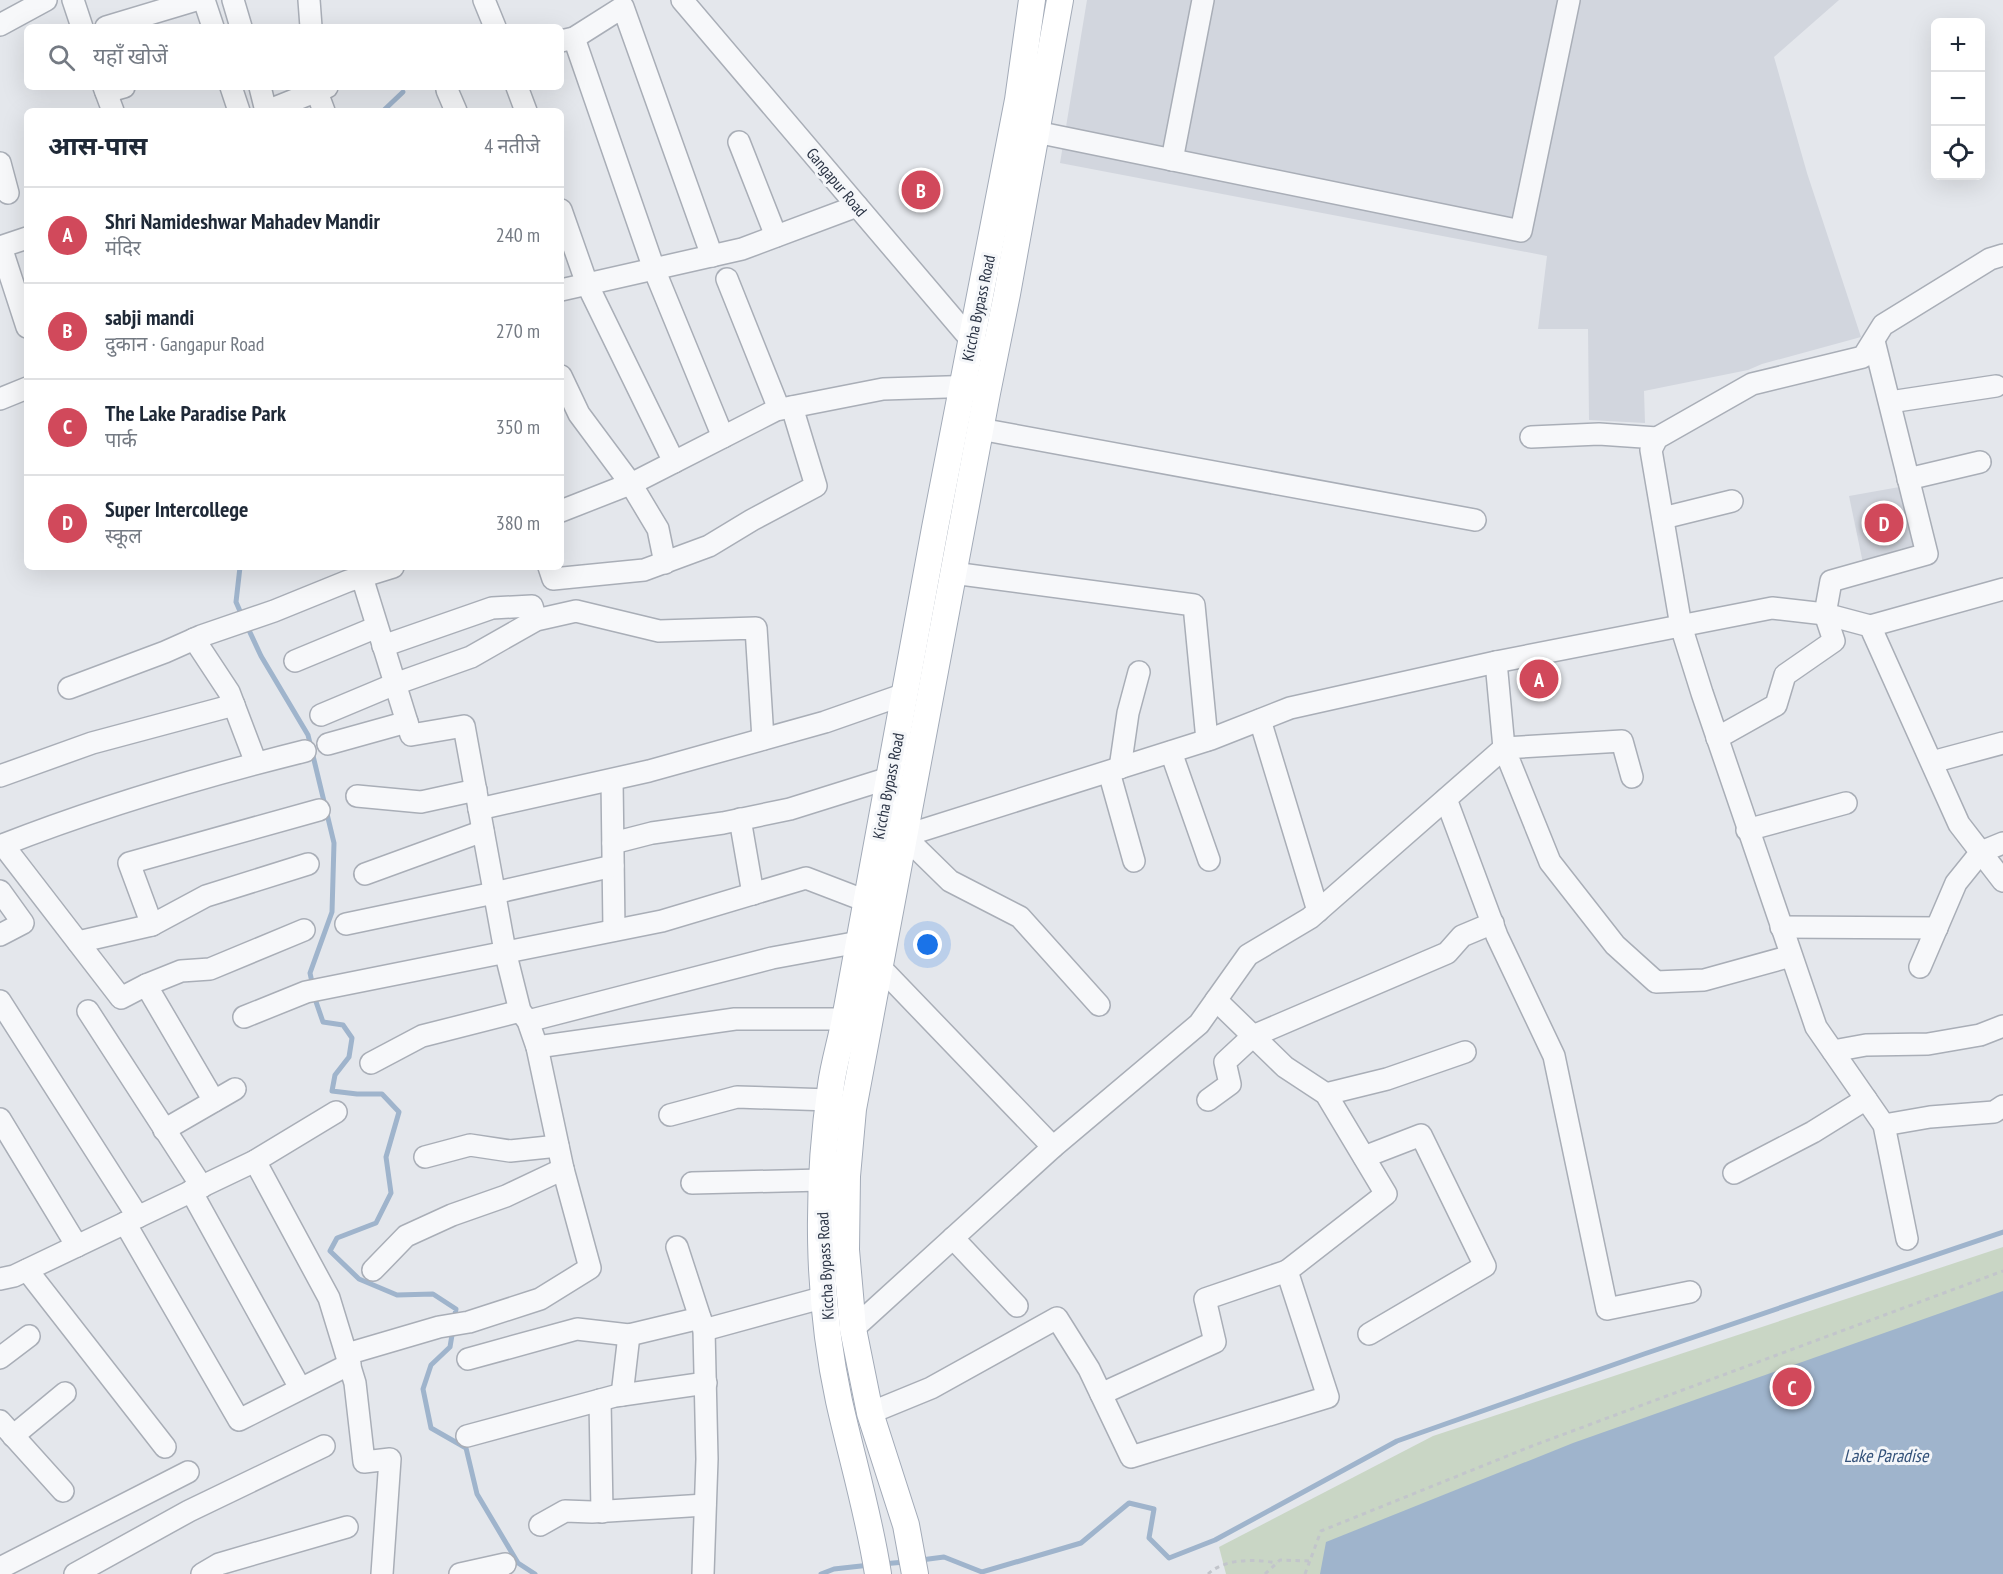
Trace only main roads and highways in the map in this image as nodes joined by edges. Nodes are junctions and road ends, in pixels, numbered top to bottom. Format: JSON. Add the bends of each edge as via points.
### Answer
{"nodes":[{"id":1,"x":1032,"y":0,"type":"edge"},
{"id":2,"x":1060,"y":0,"type":"edge"},
{"id":3,"x":995,"y":292,"type":"junction"},
{"id":4,"x":955,"y":423,"type":"junction"},
{"id":5,"x":980,"y":429,"type":"junction"},
{"id":6,"x":917,"y":697,"type":"junction"},
{"id":7,"x":892,"y":834,"type":"junction"},
{"id":8,"x":830,"y":1190,"type":"junction"},
{"id":9,"x":878,"y":1574,"type":"edge"},
{"id":10,"x":915,"y":1574,"type":"edge"}],
"edges":[{"from":1,"to":3,"type":"main road","name":"Kiccha Bypass Road"},
{"from":2,"to":3,"type":"main road","via":[[1036,132]]},
{"from":3,"to":4,"type":"main road","name":"Kiccha Bypass Road","via":[[971,340]]},
{"from":3,"to":5,"type":"main road","via":[[990,375]]},
{"from":4,"to":5,"type":"main road"},
{"from":4,"to":6,"type":"main road","name":"Kiccha Bypass Road"},
{"from":5,"to":6,"type":"main road","via":[[953,573]]},
{"from":6,"to":7,"type":"main road"},
{"from":6,"to":7,"type":"main road","name":"Kiccha Bypass Road","via":[[889,778]]},
{"from":7,"to":8,"type":"main road","via":[[880,967],[853,1109]]},
{"from":7,"to":8,"type":"main road","name":"Kiccha Bypass Road","via":[[866,901],[830,1100]]},
{"from":8,"to":9,"type":"main road","name":"Kiccha Bypass Road","via":[[821,1250],[825,1297],[839,1400]]},
{"from":8,"to":10,"type":"main road","via":[[846,1251],[853,1329],[870,1413],[906,1525]]}]}
